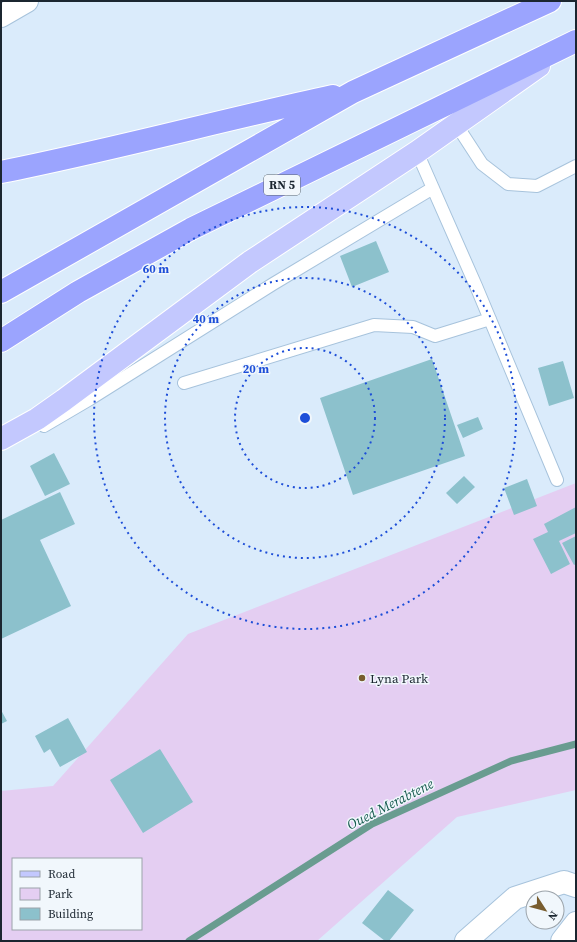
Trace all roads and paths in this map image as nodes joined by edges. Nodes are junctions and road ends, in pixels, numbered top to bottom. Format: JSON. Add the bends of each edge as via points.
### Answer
{"nodes":[{"id":1,"x":27,"y":1,"type":"edge"},
{"id":2,"x":550,"y":1,"type":"edge"},
{"id":3,"x":1,"y":16,"type":"edge"},
{"id":4,"x":574,"y":43,"type":"edge"},
{"id":5,"x":353,"y":92,"type":"junction"},
{"id":6,"x":456,"y":124,"type":"junction"},
{"id":7,"x":417,"y":152,"type":"junction"},
{"id":8,"x":576,"y":166,"type":"edge"},
{"id":9,"x":1,"y":172,"type":"edge"},
{"id":10,"x":433,"y":188,"type":"junction"},
{"id":11,"x":1,"y":292,"type":"edge"},
{"id":12,"x":490,"y":319,"type":"junction"},
{"id":13,"x":1,"y":341,"type":"edge"},
{"id":14,"x":184,"y":383,"type":"dead end"},
{"id":15,"x":1,"y":439,"type":"edge"},
{"id":16,"x":1,"y":451,"type":"edge"},
{"id":17,"x":557,"y":480,"type":"dead end"},
{"id":18,"x":576,"y":886,"type":"edge"},
{"id":19,"x":576,"y":923,"type":"edge"},
{"id":20,"x":466,"y":941,"type":"edge"},
{"id":21,"x":562,"y":941,"type":"edge"}],
"edges":[{"from":1,"to":3,"type":"street"},
{"from":2,"to":5,"type":"highway"},
{"from":4,"to":6,"type":"main road"},
{"from":4,"to":13,"type":"highway","number":"RN 5","via":[[191,228],[78,292]]},
{"from":5,"to":9,"type":"highway","via":[[68,159]]},
{"from":5,"to":11,"type":"highway"},
{"from":6,"to":7,"type":"main road"},
{"from":6,"to":8,"type":"lane","via":[[482,164],[508,184],[537,186]]},
{"from":7,"to":10,"type":"lane"},
{"from":7,"to":15,"type":"main road","via":[[250,262],[64,400]]},
{"from":10,"to":12,"type":"lane"},
{"from":10,"to":16,"type":"lane"},
{"from":12,"to":14,"type":"lane","via":[[435,336],[413,327],[374,325]]},
{"from":12,"to":17,"type":"lane"},
{"from":18,"to":20,"type":"street","via":[[564,882],[515,898]]},
{"from":19,"to":21,"type":"street"}]}
